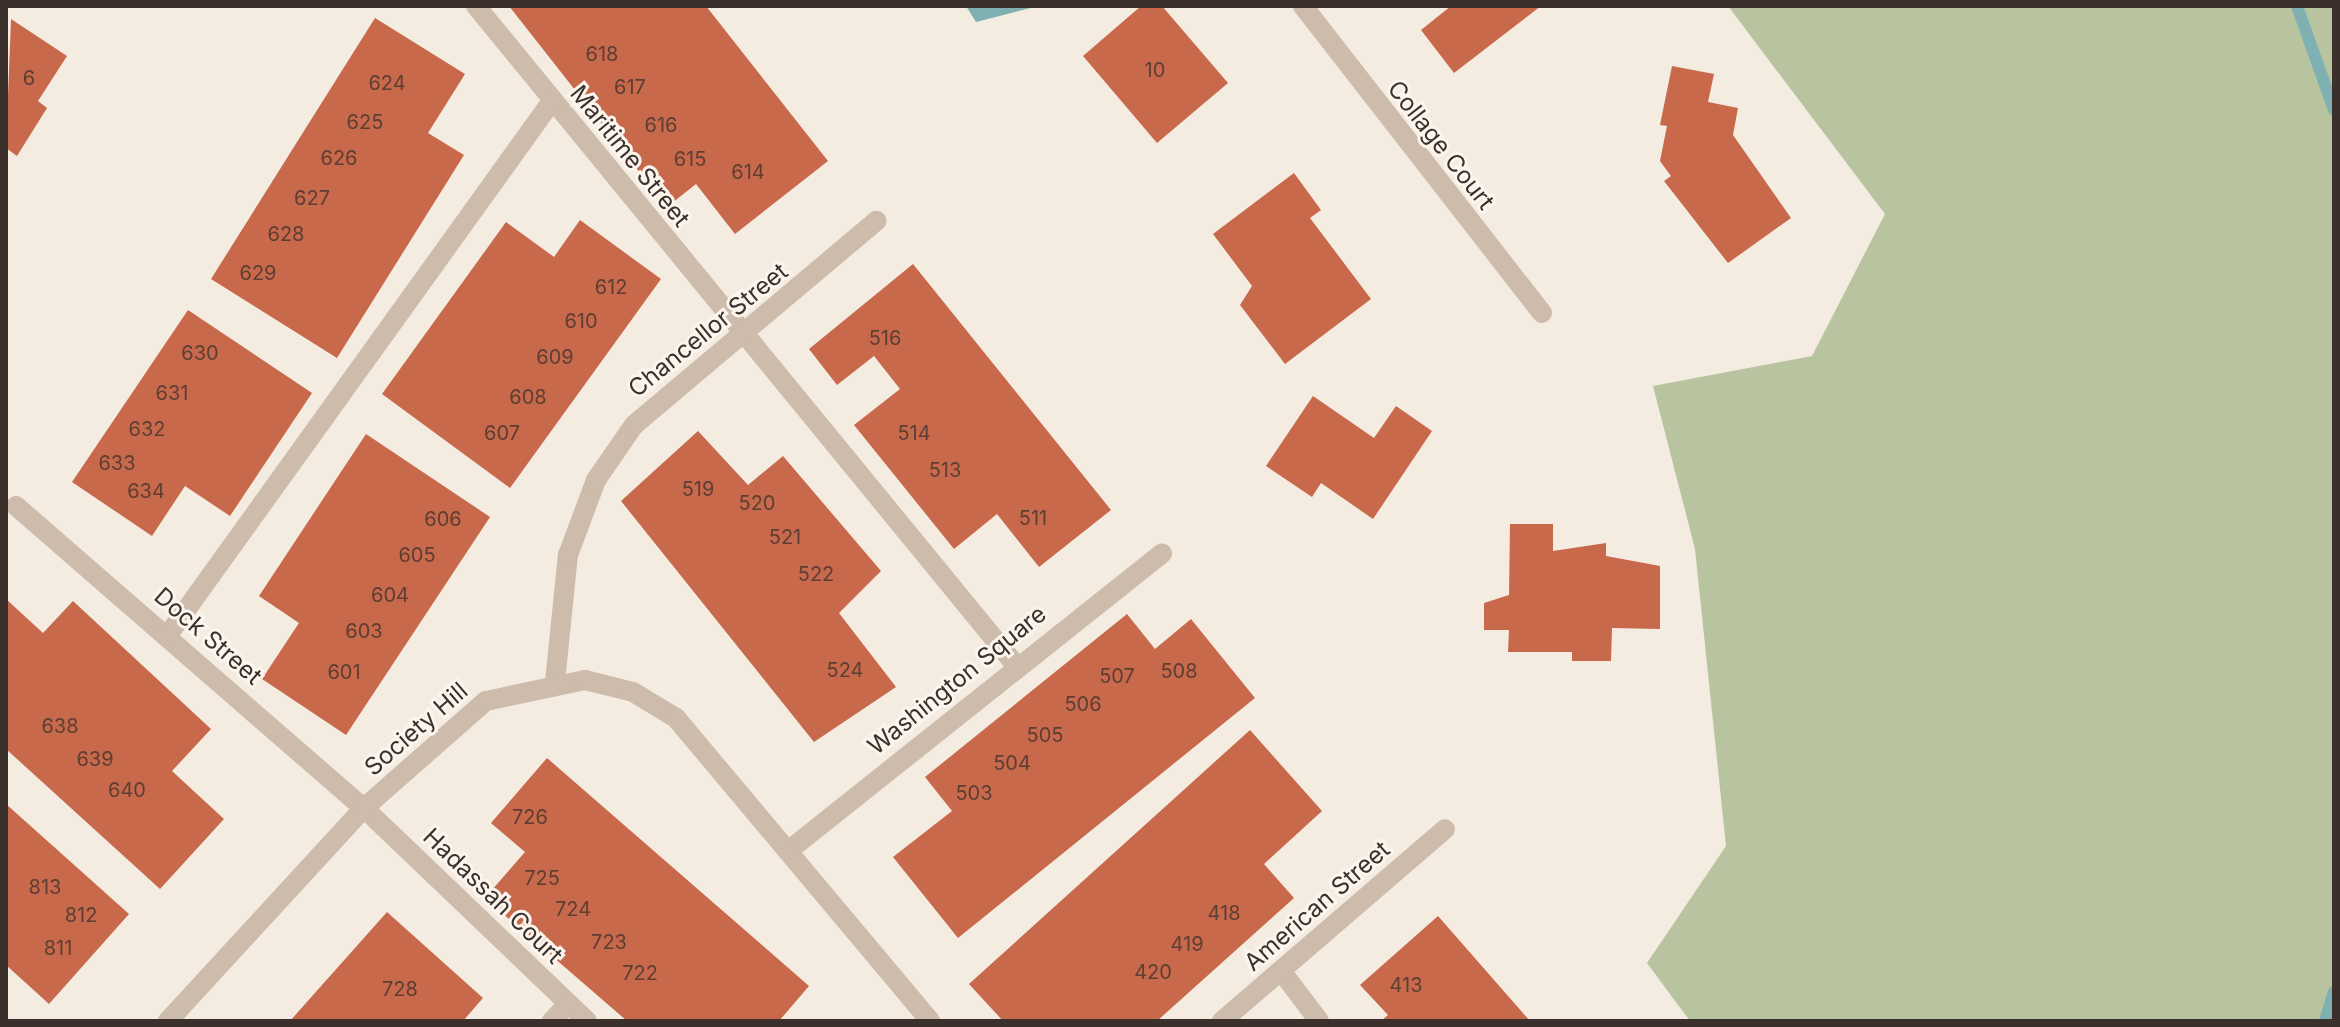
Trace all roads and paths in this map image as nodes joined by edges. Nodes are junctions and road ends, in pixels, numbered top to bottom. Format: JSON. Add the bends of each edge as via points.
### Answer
{"nodes":[{"id":1,"x":476,"y":6,"type":"edge"},
{"id":2,"x":1303,"y":6,"type":"edge"},
{"id":3,"x":552,"y":101,"type":"junction"},
{"id":4,"x":876,"y":221,"type":"dead end"},
{"id":5,"x":1542,"y":313,"type":"dead end"},
{"id":6,"x":744,"y":339,"type":"junction"},
{"id":7,"x":16,"y":506,"type":"dead end"},
{"id":8,"x":1162,"y":553,"type":"dead end"},
{"id":9,"x":168,"y":635,"type":"junction"},
{"id":10,"x":1015,"y":664,"type":"junction"},
{"id":11,"x":555,"y":682,"type":"junction"},
{"id":12,"x":364,"y":808,"type":"junction"},
{"id":13,"x":1445,"y":829,"type":"dead end"},
{"id":14,"x":788,"y":851,"type":"junction"},
{"id":15,"x":1282,"y":972,"type":"junction"},
{"id":16,"x":568,"y":1004,"type":"junction"},
{"id":17,"x":168,"y":1021,"type":"edge"},
{"id":18,"x":552,"y":1021,"type":"edge"},
{"id":19,"x":587,"y":1021,"type":"edge"},
{"id":20,"x":930,"y":1021,"type":"edge"},
{"id":21,"x":1222,"y":1021,"type":"edge"},
{"id":22,"x":1319,"y":1021,"type":"edge"}],
"edges":[{"from":1,"to":3,"type":"street","name":"Maritime Street"},
{"from":2,"to":5,"type":"street","name":"Collage Court"},
{"from":3,"to":6,"type":"street","name":"Maritime Street"},
{"from":3,"to":9,"type":"street"},
{"from":4,"to":6,"type":"street","name":"Chancellor Street"},
{"from":6,"to":10,"type":"street","name":"Maritime Street"},
{"from":6,"to":11,"type":"street","name":"Chancellor Street","via":[[634,425],[596,480],[568,555]]},
{"from":7,"to":9,"type":"street","name":"Dock Street"},
{"from":8,"to":10,"type":"street","name":"Washington Square"},
{"from":9,"to":12,"type":"street","name":"Dock Street"},
{"from":10,"to":14,"type":"street","name":"Washington Square"},
{"from":11,"to":12,"type":"street","name":"Society Hill","via":[[486,701]]},
{"from":11,"to":14,"type":"street","name":"Society Hill","via":[[633,692],[676,718]]},
{"from":12,"to":16,"type":"street","name":"Hadassah Court"},
{"from":12,"to":17,"type":"street","name":"Society Hill"},
{"from":13,"to":15,"type":"street","name":"American Street"},
{"from":14,"to":20,"type":"street","name":"Society Hill"},
{"from":15,"to":21,"type":"street","name":"American Street"},
{"from":15,"to":22,"type":"street"},
{"from":16,"to":18,"type":"street"},
{"from":16,"to":19,"type":"street","name":"Hadassah Court"}]}
